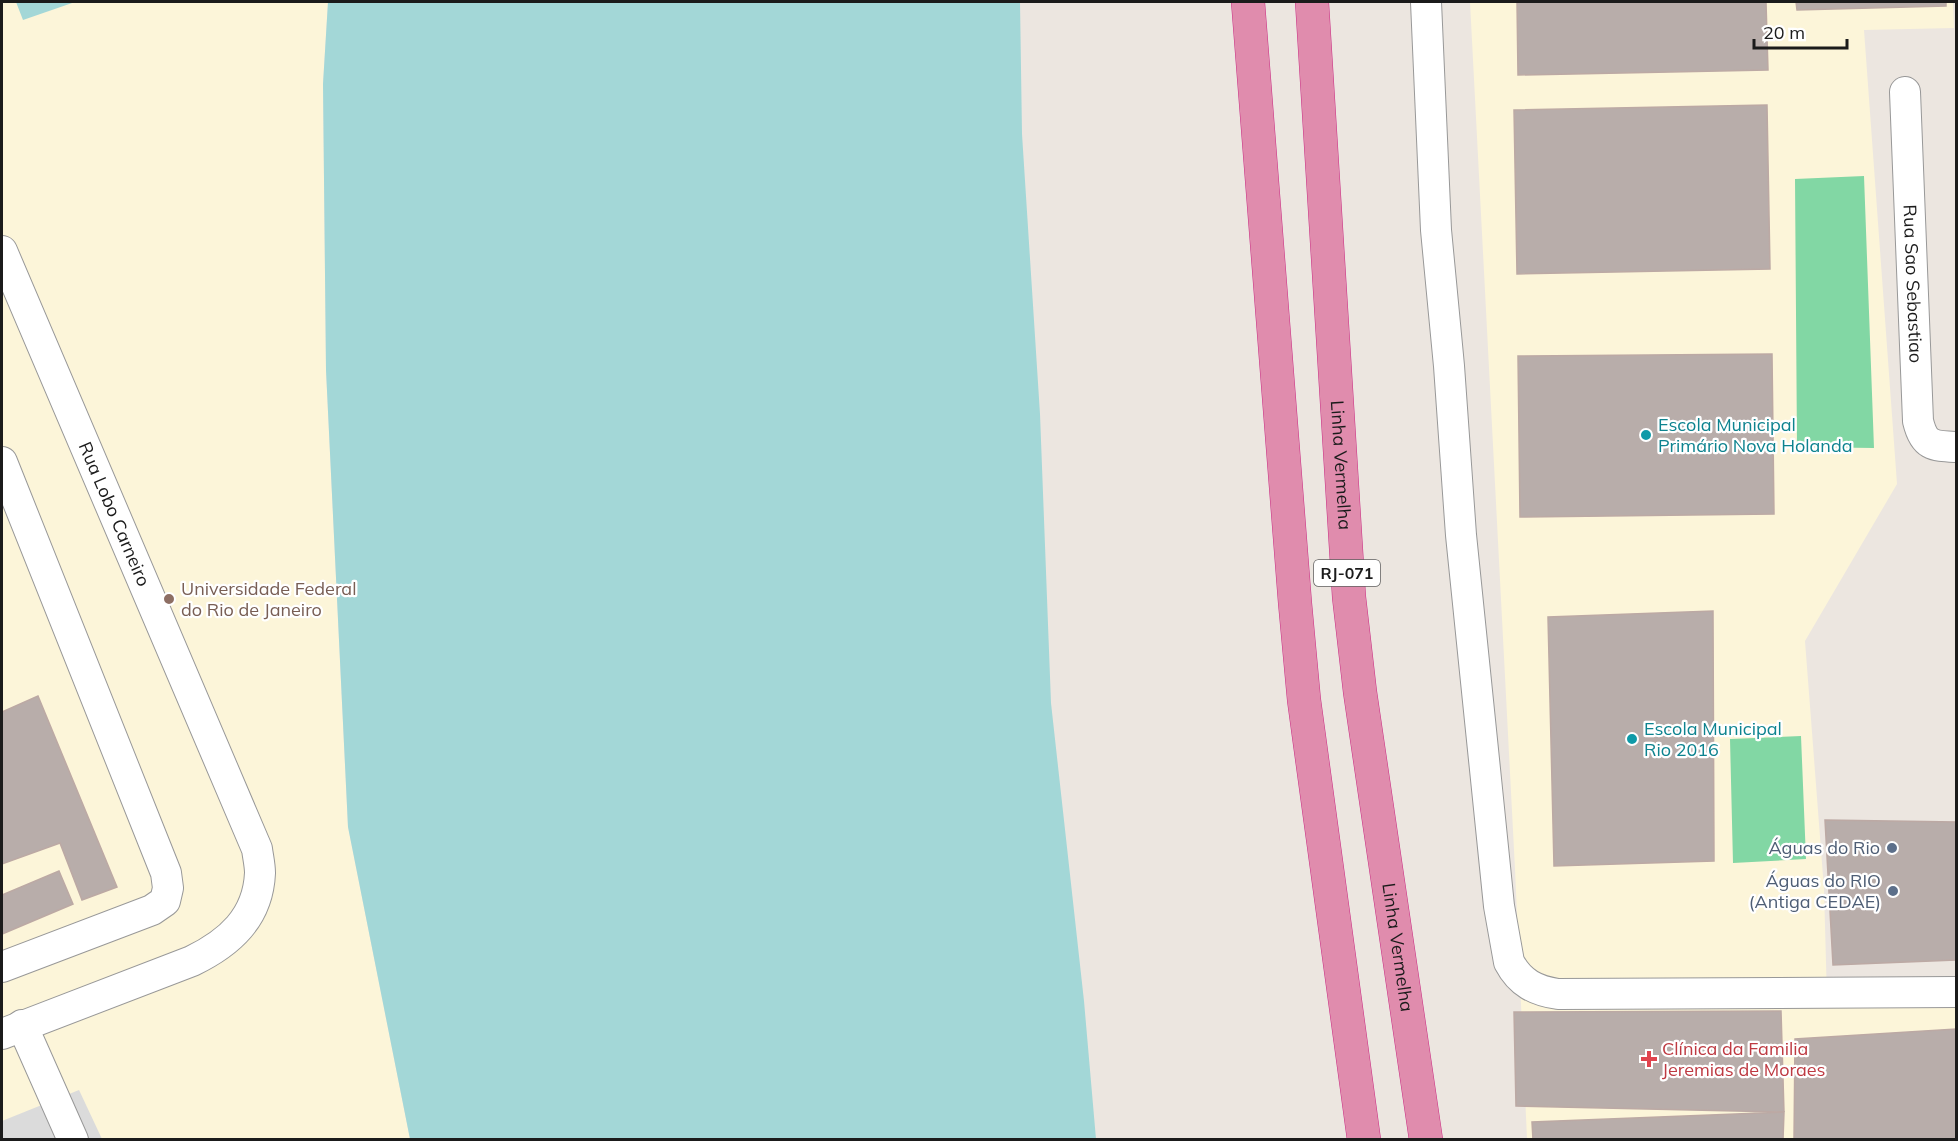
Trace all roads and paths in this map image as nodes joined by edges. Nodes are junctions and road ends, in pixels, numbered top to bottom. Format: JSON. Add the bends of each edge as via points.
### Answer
{"nodes":[{"id":1,"x":1248,"y":2,"type":"edge"},
{"id":2,"x":1312,"y":2,"type":"edge"},
{"id":3,"x":1426,"y":2,"type":"edge"},
{"id":4,"x":1905,"y":92,"type":"dead end"},
{"id":5,"x":2,"y":250,"type":"edge"},
{"id":6,"x":1956,"y":447,"type":"edge"},
{"id":7,"x":2,"y":462,"type":"edge"},
{"id":8,"x":2,"y":967,"type":"edge"},
{"id":9,"x":1956,"y":992,"type":"edge"},
{"id":10,"x":12,"y":1030,"type":"edge"},
{"id":11,"x":73,"y":1140,"type":"edge"},
{"id":12,"x":1364,"y":1140,"type":"edge"},
{"id":13,"x":1426,"y":1140,"type":"edge"}],
"edges":[{"from":1,"to":12,"type":"highway","number":"RJ-071","via":[[1294,603]]},
{"from":2,"to":13,"type":"highway","name":"Linha Vermelha","number":"RJ-071","via":[[1349,597]]},
{"from":3,"to":9,"type":"street","via":[[1436,230],[1461,535],[1499,906],[1509,962],[1529,986],[1558,994]]},
{"from":4,"to":6,"type":"street","name":"Rua Sao Sebastiao","via":[[1918,421],[1927,442]]},
{"from":5,"to":10,"type":"street","name":"Rua Lobo Carneiro","via":[[257,849],[260,872],[248,915],[234,935],[207,954]]},
{"from":7,"to":8,"type":"street","via":[[166,873],[168,888],[165,901],[152,910]]},
{"from":10,"to":11,"type":"street"}]}
